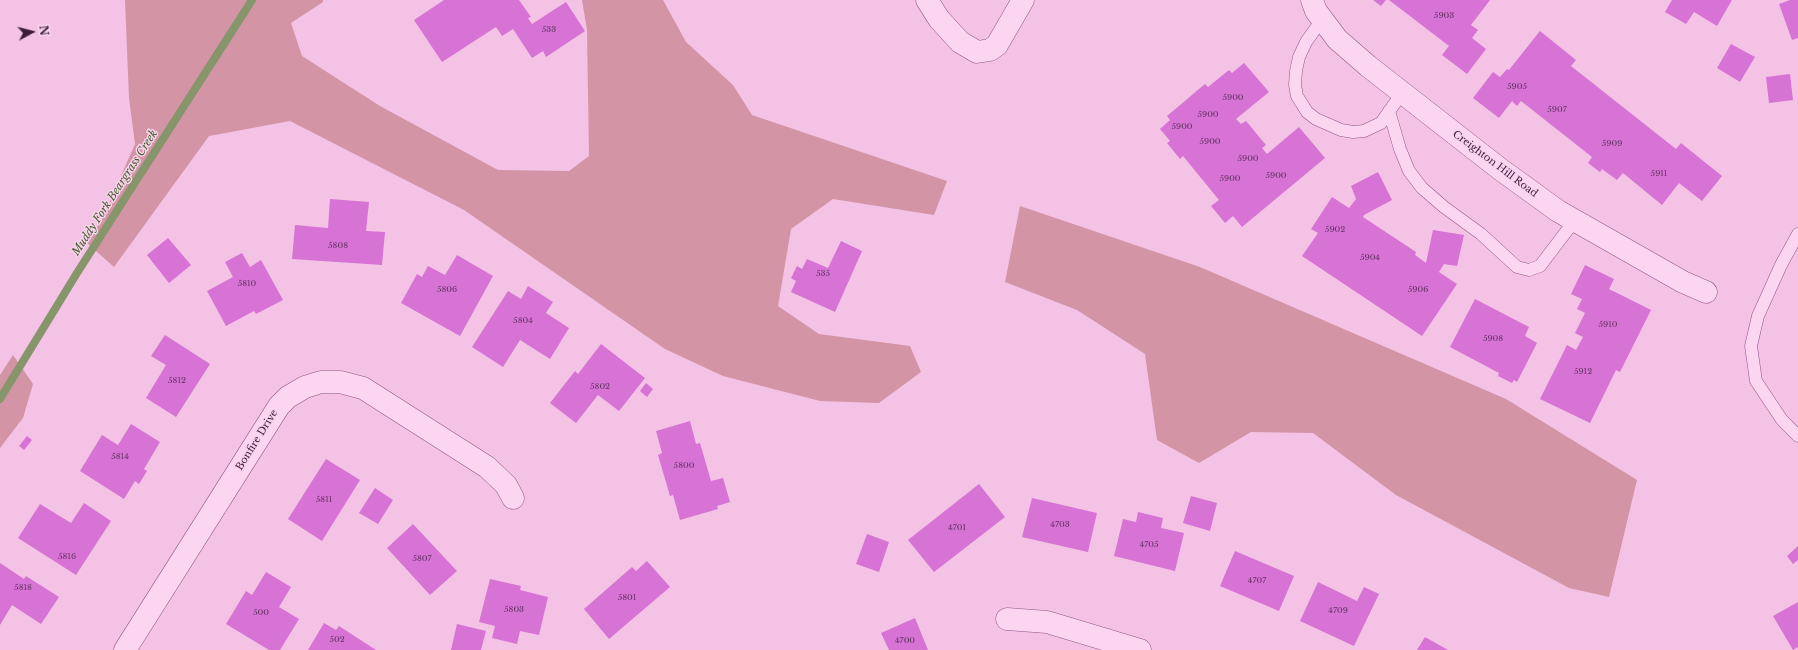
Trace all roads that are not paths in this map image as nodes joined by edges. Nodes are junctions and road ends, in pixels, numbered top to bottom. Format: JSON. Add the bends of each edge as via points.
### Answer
{"nodes":[{"id":1,"x":927,"y":0,"type":"edge"},
{"id":2,"x":1023,"y":0,"type":"edge"},
{"id":3,"x":1312,"y":0,"type":"edge"},
{"id":4,"x":1325,"y":23,"type":"junction"},
{"id":5,"x":1402,"y":93,"type":"junction"},
{"id":6,"x":1390,"y":111,"type":"junction"},
{"id":7,"x":1575,"y":220,"type":"junction"},
{"id":8,"x":1798,"y":234,"type":"edge"},
{"id":9,"x":1706,"y":292,"type":"dead end"},
{"id":10,"x":1798,"y":436,"type":"edge"},
{"id":11,"x":513,"y":498,"type":"dead end"},
{"id":12,"x":1007,"y":619,"type":"dead end"},
{"id":13,"x":126,"y":650,"type":"edge"},
{"id":14,"x":1140,"y":650,"type":"edge"}],
"edges":[{"from":1,"to":2,"type":"street","via":[[939,19],[960,42],[977,52],[990,50],[997,45]]},
{"from":3,"to":4,"type":"street","name":"Creighton Hill Road"},
{"from":4,"to":5,"type":"street","name":"Creighton Hill Road","via":[[1336,39]]},
{"from":4,"to":6,"type":"lane","via":[[1316,28],[1306,42],[1296,71],[1297,96],[1307,112],[1341,130],[1353,132],[1364,131],[1381,123]]},
{"from":5,"to":6,"type":"lane"},
{"from":5,"to":7,"type":"street","name":"Creighton Hill Road","via":[[1500,169],[1558,211]]},
{"from":6,"to":7,"type":"lane","via":[[1409,171],[1422,188],[1517,267],[1529,270],[1540,266]]},
{"from":7,"to":9,"type":"street","name":"Creighton Hill Road","via":[[1683,282]]},
{"from":8,"to":10,"type":"lane","via":[[1758,316],[1751,346],[1756,381],[1782,420]]},
{"from":11,"to":13,"type":"street","name":"Bonfire Drive","via":[[506,485],[487,467],[363,388],[340,382],[321,382],[305,387],[278,406]]},
{"from":12,"to":14,"type":"street","via":[[1047,622]]}]}
